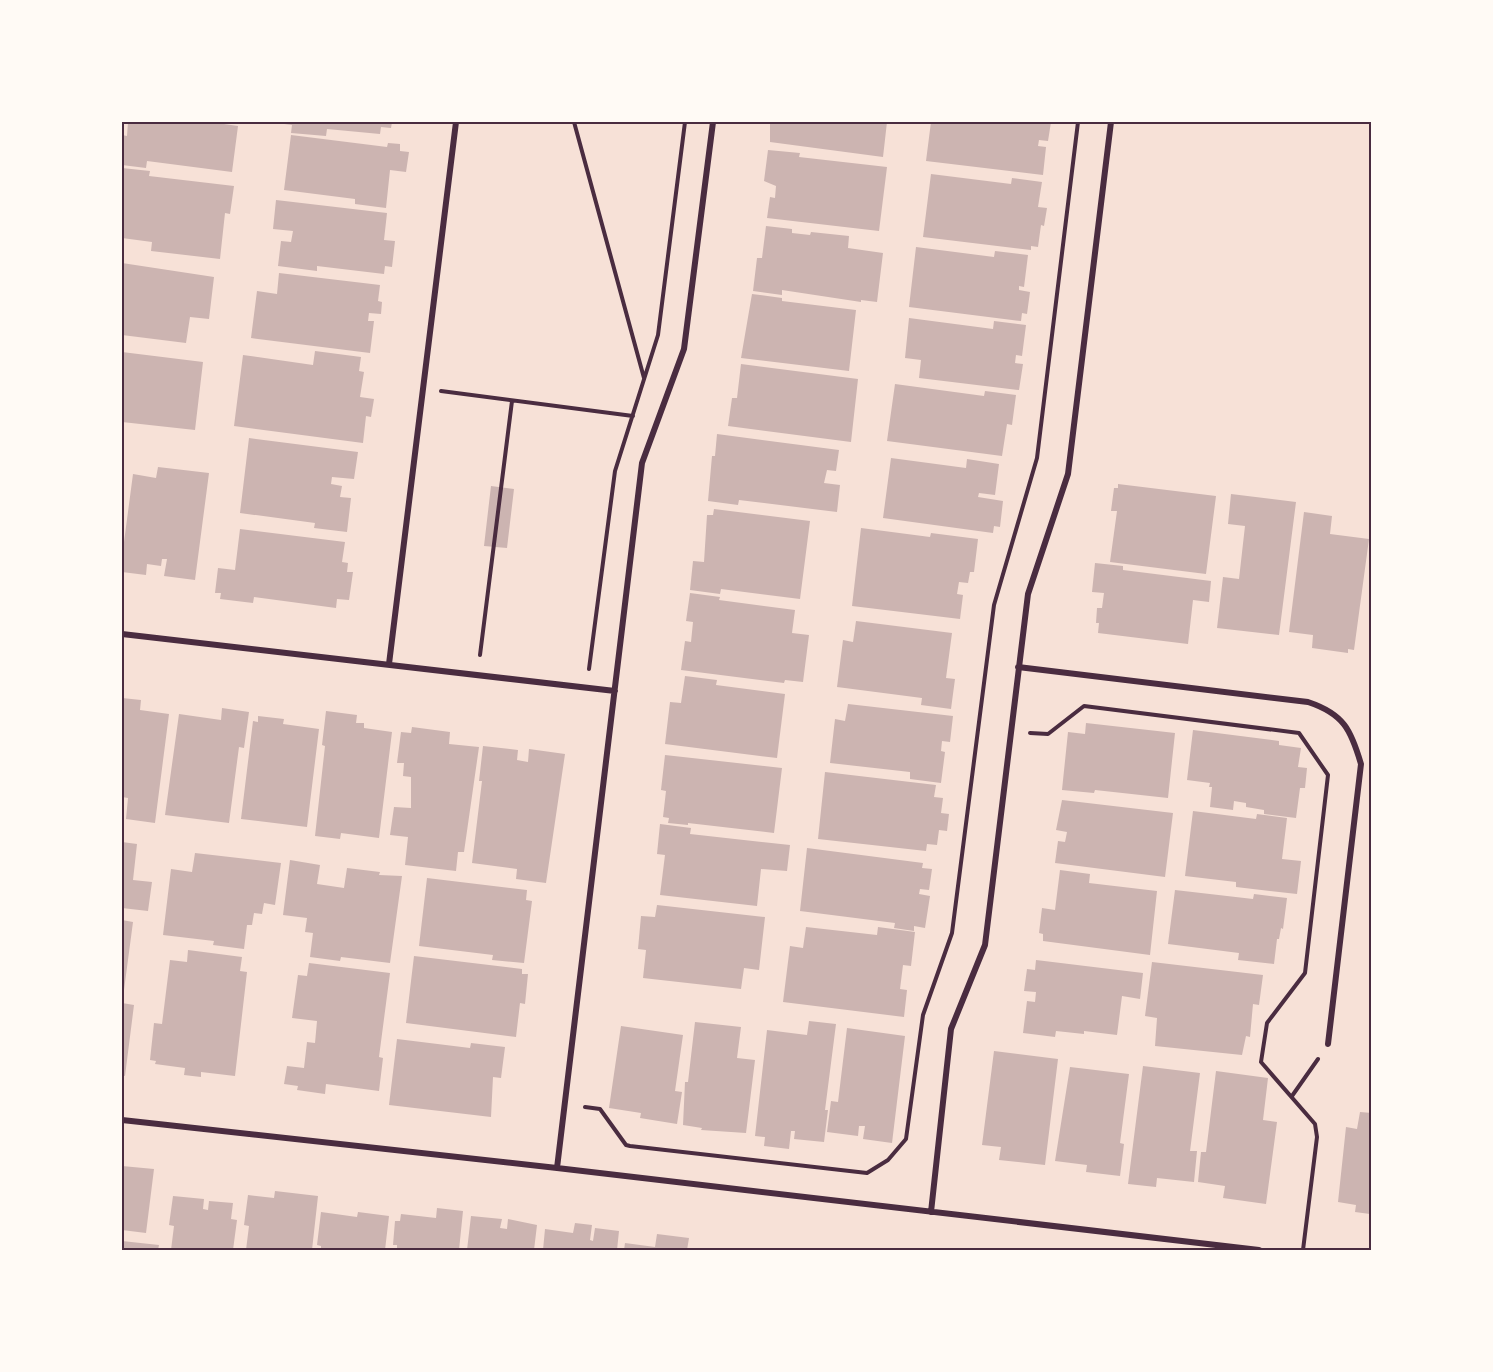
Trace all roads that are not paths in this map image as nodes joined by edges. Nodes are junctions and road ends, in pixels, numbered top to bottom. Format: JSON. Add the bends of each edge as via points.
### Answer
{"nodes":[{"id":1,"x":456,"y":122,"type":"edge"},
{"id":2,"x":713,"y":122,"type":"edge"},
{"id":3,"x":1111,"y":122,"type":"edge"},
{"id":4,"x":122,"y":634,"type":"edge"},
{"id":5,"x":389,"y":664,"type":"junction"},
{"id":6,"x":1018,"y":668,"type":"junction"},
{"id":7,"x":615,"y":691,"type":"junction"},
{"id":8,"x":1328,"y":1044,"type":"road end"},
{"id":9,"x":122,"y":1120,"type":"edge"},
{"id":10,"x":557,"y":1168,"type":"junction"},
{"id":11,"x":931,"y":1212,"type":"junction"},
{"id":12,"x":1259,"y":1251,"type":"edge"}],
"edges":[{"from":1,"to":5,"type":"street"},
{"from":2,"to":7,"type":"street","via":[[684,349],[642,463]]},
{"from":3,"to":6,"type":"street","via":[[1068,474],[1028,594]]},
{"from":4,"to":5,"type":"street"},
{"from":5,"to":7,"type":"street"},
{"from":6,"to":8,"type":"street","via":[[1308,702],[1329,709],[1346,724],[1361,764]]},
{"from":6,"to":11,"type":"street","via":[[985,945],[951,1029]]},
{"from":7,"to":10,"type":"street"},
{"from":9,"to":10,"type":"street"},
{"from":10,"to":11,"type":"street"},
{"from":11,"to":12,"type":"street"}]}
